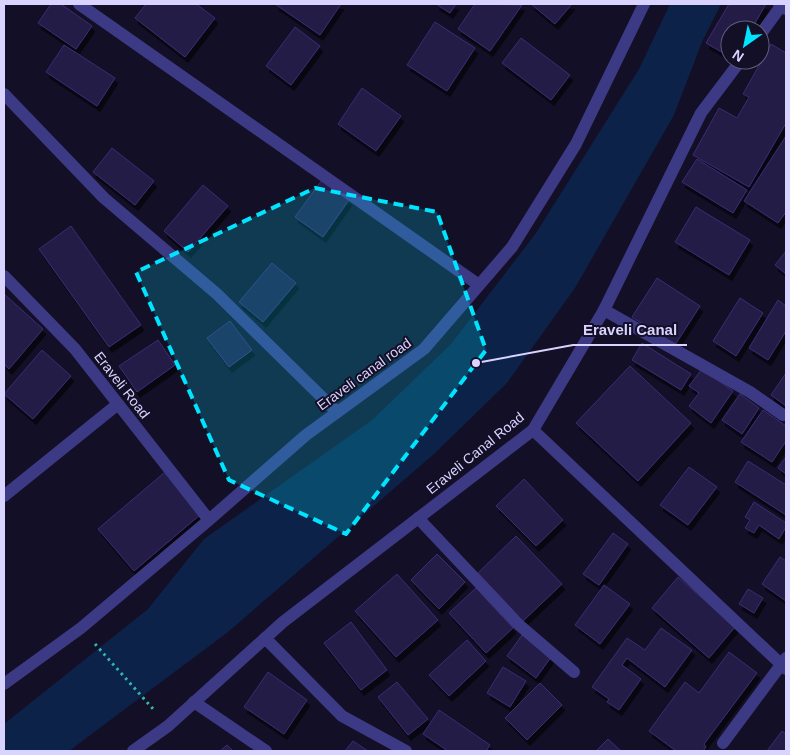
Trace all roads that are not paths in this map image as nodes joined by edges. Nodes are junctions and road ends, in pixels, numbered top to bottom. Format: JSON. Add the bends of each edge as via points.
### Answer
{"nodes":[{"id":1,"x":79,"y":4,"type":"edge"},
{"id":2,"x":644,"y":4,"type":"edge"},
{"id":3,"x":782,"y":6,"type":"edge"},
{"id":4,"x":770,"y":22,"type":"edge"},
{"id":5,"x":733,"y":70,"type":"edge"},
{"id":6,"x":4,"y":94,"type":"edge"},
{"id":7,"x":4,"y":276,"type":"edge"},
{"id":8,"x":479,"y":285,"type":"junction"},
{"id":9,"x":604,"y":310,"type":"junction"},
{"id":10,"x":118,"y":404,"type":"junction"},
{"id":11,"x":337,"y":412,"type":"junction"},
{"id":12,"x":783,"y":415,"type":"dead end"},
{"id":13,"x":533,"y":430,"type":"junction"},
{"id":14,"x":4,"y":496,"type":"edge"},
{"id":15,"x":418,"y":518,"type":"junction"},
{"id":16,"x":210,"y":520,"type":"junction"},
{"id":17,"x":265,"y":638,"type":"junction"},
{"id":18,"x":785,"y":664,"type":"edge"},
{"id":19,"x":574,"y":672,"type":"dead end"},
{"id":20,"x":4,"y":684,"type":"edge"},
{"id":21,"x":194,"y":702,"type":"junction"},
{"id":22,"x":723,"y":743,"type":"dead end"},
{"id":23,"x":133,"y":751,"type":"edge"},
{"id":24,"x":266,"y":751,"type":"edge"},
{"id":25,"x":406,"y":751,"type":"edge"}],
"edges":[{"from":1,"to":8,"type":"street"},
{"from":2,"to":8,"type":"street","name":"Eraveli canal road","via":[[576,144],[512,248]]},
{"from":3,"to":4,"type":"street"},
{"from":5,"to":9,"type":"street","name":"Eraveli Canal Road","via":[[701,113]]},
{"from":6,"to":11,"type":"street","via":[[104,198],[217,294]]},
{"from":7,"to":10,"type":"street","name":"Eraveli Road","via":[[75,349]]},
{"from":8,"to":11,"type":"street","name":"Eraveli canal road","via":[[424,349]]},
{"from":9,"to":12,"type":"street","via":[[750,392]]},
{"from":9,"to":13,"type":"street","name":"Eraveli Canal Road"},
{"from":10,"to":14,"type":"street"},
{"from":10,"to":16,"type":"street","name":"Eraveli Road"},
{"from":11,"to":16,"type":"street","name":"Eraveli canal road","via":[[306,434]]},
{"from":13,"to":15,"type":"street","name":"Eraveli Canal Road"},
{"from":13,"to":18,"type":"street"},
{"from":15,"to":17,"type":"street","name":"Eraveli Canal Road"},
{"from":15,"to":19,"type":"street","via":[[518,624]]},
{"from":16,"to":20,"type":"street","name":"Eraveli canal road","via":[[81,628]]},
{"from":17,"to":21,"type":"street","name":"Eraveli Canal Road"},
{"from":17,"to":25,"type":"street","via":[[342,716]]},
{"from":18,"to":22,"type":"street"},
{"from":21,"to":23,"type":"street","name":"Eraveli Canal Road"},
{"from":21,"to":24,"type":"street"}]}
